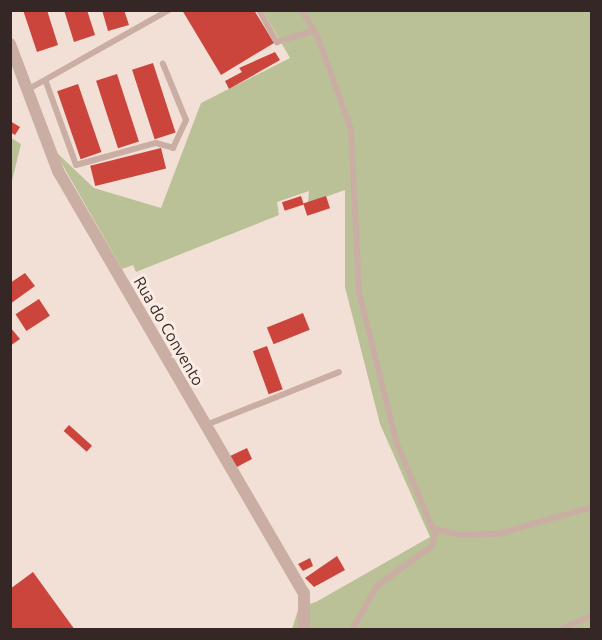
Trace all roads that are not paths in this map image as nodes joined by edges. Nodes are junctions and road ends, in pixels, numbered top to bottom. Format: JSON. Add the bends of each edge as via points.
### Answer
{"nodes":[{"id":1,"x":169,"y":10,"type":"edge"},
{"id":2,"x":259,"y":10,"type":"edge"},
{"id":3,"x":302,"y":10,"type":"edge"},
{"id":4,"x":314,"y":31,"type":"junction"},
{"id":5,"x":10,"y":44,"type":"edge"},
{"id":6,"x":163,"y":64,"type":"dead end"},
{"id":7,"x":46,"y":82,"type":"junction"},
{"id":8,"x":26,"y":90,"type":"junction"},
{"id":9,"x":339,"y":372,"type":"dead end"},
{"id":10,"x":205,"y":426,"type":"junction"},
{"id":11,"x":591,"y":507,"type":"edge"},
{"id":12,"x":432,"y":528,"type":"junction"},
{"id":13,"x":591,"y":615,"type":"edge"},
{"id":14,"x":304,"y":629,"type":"edge"},
{"id":15,"x":352,"y":630,"type":"edge"},
{"id":16,"x":559,"y":630,"type":"edge"}],
"edges":[{"from":1,"to":7,"type":"lane"},
{"from":2,"to":4,"type":"lane","via":[[277,42]]},
{"from":3,"to":4,"type":"lane"},
{"from":4,"to":12,"type":"lane","via":[[351,129],[359,292],[377,377],[397,444]]},
{"from":5,"to":8,"type":"street","name":"Rua do Convento"},
{"from":6,"to":7,"type":"lane","via":[[186,120],[173,148],[156,143],[76,165]]},
{"from":7,"to":8,"type":"lane"},
{"from":8,"to":10,"type":"street","name":"Rua do Convento","via":[[54,163]]},
{"from":9,"to":10,"type":"lane"},
{"from":10,"to":14,"type":"street","name":"Rua do Convento","via":[[304,593]]},
{"from":11,"to":12,"type":"lane","via":[[498,534],[460,535]]},
{"from":12,"to":15,"type":"lane","via":[[432,546],[377,586]]},
{"from":13,"to":16,"type":"lane"}]}
